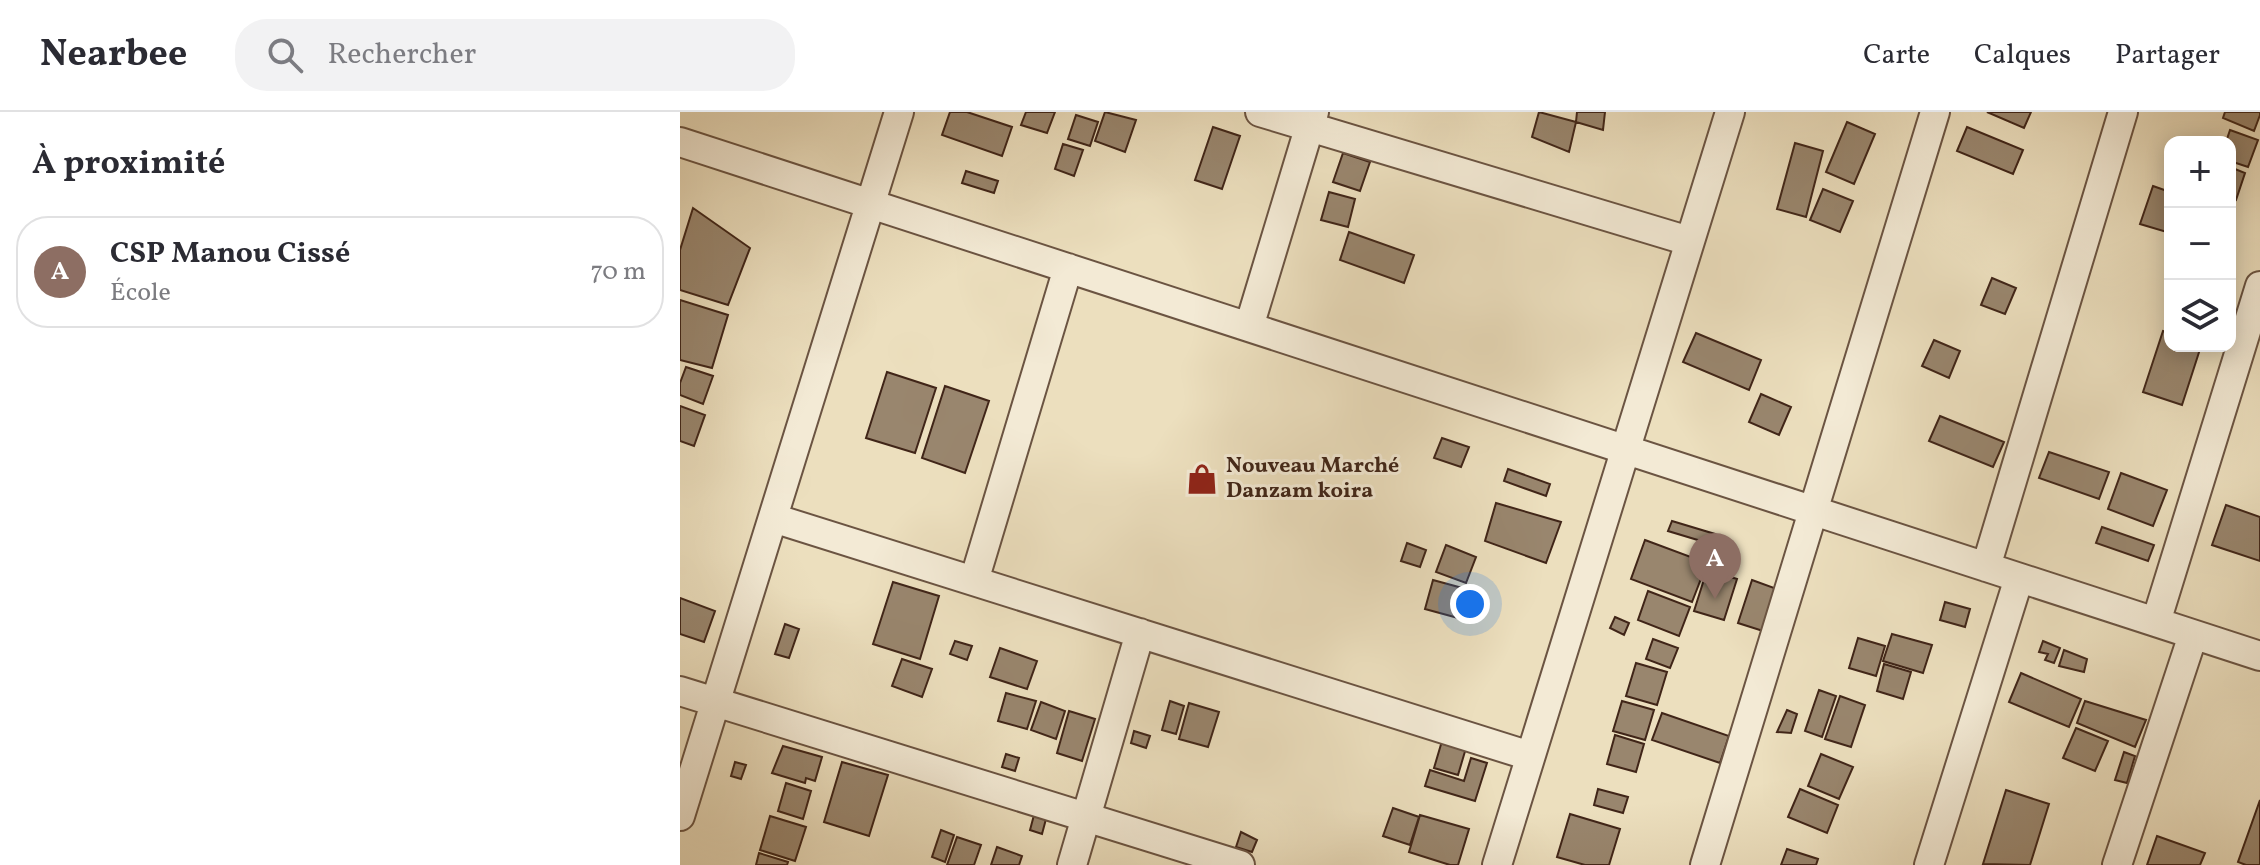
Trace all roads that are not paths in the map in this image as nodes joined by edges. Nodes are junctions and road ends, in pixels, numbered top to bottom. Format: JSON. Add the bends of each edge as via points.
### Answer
{"nodes":[{"id":1,"x":899,"y":112,"type":"edge"},
{"id":2,"x":1260,"y":112,"type":"edge"},
{"id":3,"x":1730,"y":112,"type":"edge"},
{"id":4,"x":1935,"y":112,"type":"edge"},
{"id":5,"x":2123,"y":112,"type":"edge"},
{"id":6,"x":1312,"y":119,"type":"edge"},
{"id":7,"x":682,"y":151,"type":"edge"},
{"id":8,"x":870,"y":204,"type":"junction"},
{"id":9,"x":1689,"y":241,"type":"junction"},
{"id":10,"x":1068,"y":268,"type":"junction"},
{"id":11,"x":2260,"y":286,"type":"edge"},
{"id":12,"x":1249,"y":327,"type":"junction"},
{"id":13,"x":1626,"y":450,"type":"junction"},
{"id":14,"x":1814,"y":511,"type":"junction"},
{"id":15,"x":773,"y":518,"type":"junction"},
{"id":16,"x":1986,"y":567,"type":"junction"},
{"id":17,"x":2019,"y":578,"type":"junction"},
{"id":18,"x":974,"y":581,"type":"junction"},
{"id":19,"x":2156,"y":622,"type":"junction"},
{"id":20,"x":1140,"y":633,"type":"junction"},
{"id":21,"x":2193,"y":635,"type":"junction"},
{"id":22,"x":2260,"y":656,"type":"edge"},
{"id":23,"x":680,"y":691,"type":"edge"},
{"id":24,"x":715,"y":702,"type":"junction"},
{"id":25,"x":1530,"y":756,"type":"junction"},
{"id":26,"x":680,"y":816,"type":"edge"},
{"id":27,"x":1086,"y":817,"type":"junction"},
{"id":28,"x":1072,"y":865,"type":"edge"},
{"id":29,"x":1240,"y":865,"type":"edge"},
{"id":30,"x":1497,"y":865,"type":"edge"},
{"id":31,"x":1705,"y":865,"type":"edge"},
{"id":32,"x":1929,"y":865,"type":"edge"},
{"id":33,"x":2117,"y":865,"type":"edge"}],
"edges":[{"from":1,"to":8,"type":"street"},
{"from":2,"to":6,"type":"street"},
{"from":3,"to":9,"type":"street"},
{"from":4,"to":14,"type":"street"},
{"from":5,"to":16,"type":"street"},
{"from":6,"to":9,"type":"street"},
{"from":6,"to":12,"type":"street"},
{"from":7,"to":8,"type":"street"},
{"from":8,"to":10,"type":"street"},
{"from":8,"to":15,"type":"street"},
{"from":9,"to":13,"type":"street"},
{"from":10,"to":12,"type":"street"},
{"from":10,"to":18,"type":"street"},
{"from":11,"to":19,"type":"street"},
{"from":12,"to":13,"type":"street"},
{"from":13,"to":14,"type":"street"},
{"from":13,"to":25,"type":"street"},
{"from":14,"to":16,"type":"street"},
{"from":14,"to":31,"type":"street"},
{"from":15,"to":18,"type":"street"},
{"from":15,"to":24,"type":"street"},
{"from":16,"to":17,"type":"street"},
{"from":17,"to":19,"type":"street"},
{"from":17,"to":32,"type":"street"},
{"from":18,"to":20,"type":"street"},
{"from":19,"to":21,"type":"street"},
{"from":20,"to":25,"type":"street"},
{"from":20,"to":27,"type":"street"},
{"from":21,"to":22,"type":"street"},
{"from":21,"to":33,"type":"street"},
{"from":23,"to":24,"type":"street"},
{"from":24,"to":26,"type":"street"},
{"from":24,"to":27,"type":"street"},
{"from":25,"to":30,"type":"street"},
{"from":27,"to":28,"type":"street"},
{"from":27,"to":29,"type":"street"}]}
